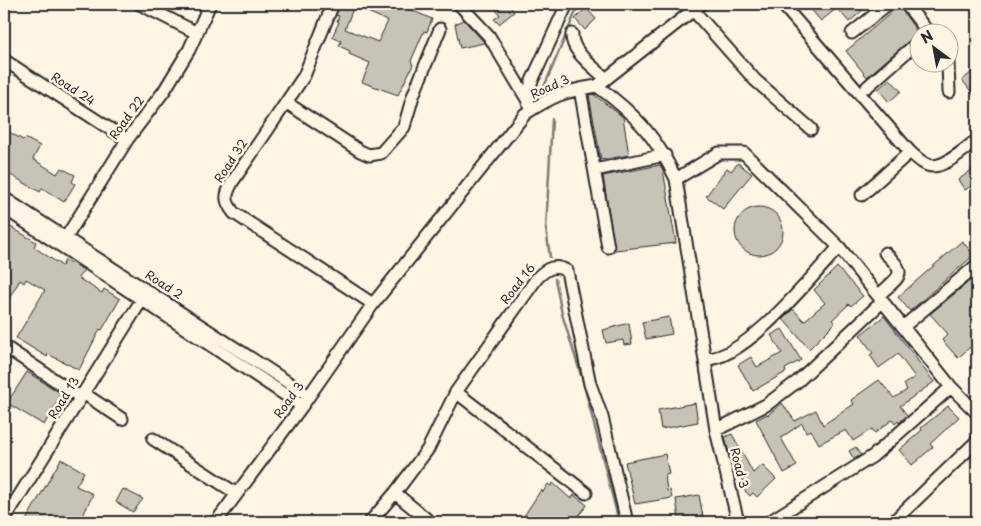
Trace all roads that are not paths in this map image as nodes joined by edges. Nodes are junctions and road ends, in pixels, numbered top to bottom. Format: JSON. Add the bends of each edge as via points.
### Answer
{"nodes":[{"id":1,"x":140,"y":4,"type":"edge"},
{"id":2,"x":210,"y":4,"type":"edge"},
{"id":3,"x":333,"y":4,"type":"edge"},
{"id":4,"x":459,"y":4,"type":"edge"},
{"id":5,"x":567,"y":4,"type":"edge"},
{"id":6,"x":782,"y":4,"type":"edge"},
{"id":7,"x":888,"y":4,"type":"edge"},
{"id":8,"x":906,"y":4,"type":"edge"},
{"id":9,"x":697,"y":7,"type":"edge"},
{"id":10,"x":920,"y":22,"type":"edge"},
{"id":11,"x":440,"y":29,"type":"dead end"},
{"id":12,"x":197,"y":33,"type":"junction"},
{"id":13,"x":852,"y":33,"type":"dead end"},
{"id":14,"x":572,"y":34,"type":"dead end"},
{"id":15,"x":908,"y":51,"type":"edge"},
{"id":16,"x":4,"y":60,"type":"edge"},
{"id":17,"x":948,"y":72,"type":"edge"},
{"id":18,"x":601,"y":82,"type":"junction"},
{"id":19,"x":867,"y":87,"type":"dead end"},
{"id":20,"x":580,"y":89,"type":"junction"},
{"id":21,"x":949,"y":92,"type":"dead end"},
{"id":22,"x":528,"y":101,"type":"junction"},
{"id":23,"x":287,"y":103,"type":"junction"},
{"id":24,"x":526,"y":114,"type":"junction"},
{"id":25,"x":811,"y":129,"type":"dead end"},
{"id":26,"x":127,"y":140,"type":"junction"},
{"id":27,"x":977,"y":140,"type":"edge"},
{"id":28,"x":910,"y":152,"type":"junction"},
{"id":29,"x":665,"y":155,"type":"junction"},
{"id":30,"x":594,"y":170,"type":"junction"},
{"id":31,"x":676,"y":179,"type":"junction"},
{"id":32,"x":862,"y":194,"type":"dead end"},
{"id":33,"x":4,"y":198,"type":"edge"},
{"id":34,"x":4,"y":208,"type":"edge"},
{"id":35,"x":63,"y":242,"type":"junction"},
{"id":36,"x":608,"y":247,"type":"dead end"},
{"id":37,"x":839,"y":247,"type":"junction"},
{"id":38,"x":885,"y":253,"type":"dead end"},
{"id":39,"x":977,"y":265,"type":"edge"},
{"id":40,"x":144,"y":295,"type":"junction"},
{"id":41,"x":881,"y":298,"type":"junction"},
{"id":42,"x":373,"y":304,"type":"junction"},
{"id":43,"x":903,"y":327,"type":"junction"},
{"id":44,"x":4,"y":346,"type":"edge"},
{"id":45,"x":706,"y":359,"type":"junction"},
{"id":46,"x":951,"y":387,"type":"junction"},
{"id":47,"x":456,"y":392,"type":"junction"},
{"id":48,"x":82,"y":395,"type":"junction"},
{"id":49,"x":306,"y":401,"type":"junction"},
{"id":50,"x":977,"y":413,"type":"edge"},
{"id":51,"x":122,"y":418,"type":"dead end"},
{"id":52,"x":716,"y":430,"type":"junction"},
{"id":53,"x":152,"y":439,"type":"dead end"},
{"id":54,"x":977,"y":441,"type":"edge"},
{"id":55,"x":395,"y":493,"type":"junction"},
{"id":56,"x":586,"y":493,"type":"dead end"},
{"id":57,"x":236,"y":494,"type":"junction"},
{"id":58,"x":4,"y":520,"type":"edge"},
{"id":59,"x":216,"y":522,"type":"edge"},
{"id":60,"x":370,"y":522,"type":"edge"},
{"id":61,"x":430,"y":522,"type":"edge"},
{"id":62,"x":627,"y":522,"type":"edge"},
{"id":63,"x":738,"y":522,"type":"edge"},
{"id":64,"x":769,"y":522,"type":"edge"},
{"id":65,"x":893,"y":522,"type":"edge"}],
"edges":[{"from":1,"to":12,"type":"street"},
{"from":2,"to":12,"type":"street","name":"Road 22"},
{"from":3,"to":23,"type":"street","name":"Road 32","via":[[304,76]]},
{"from":4,"to":22,"type":"street","via":[[489,36]]},
{"from":5,"to":22,"type":"street","via":[[531,83]]},
{"from":6,"to":28,"type":"street"},
{"from":7,"to":13,"type":"street"},
{"from":8,"to":10,"type":"street"},
{"from":9,"to":18,"type":"street"},
{"from":9,"to":25,"type":"street","via":[[754,80]]},
{"from":11,"to":23,"type":"street","via":[[404,127],[381,153],[369,155],[360,151]]},
{"from":12,"to":26,"type":"street","name":"Road 22","via":[[164,91]]},
{"from":14,"to":18,"type":"street","via":[[577,51]]},
{"from":15,"to":19,"type":"street"},
{"from":16,"to":26,"type":"street","name":"Road 24"},
{"from":17,"to":21,"type":"street"},
{"from":18,"to":20,"type":"street","name":"Road 3"},
{"from":18,"to":29,"type":"street","name":"Road 3","via":[[654,138]]},
{"from":20,"to":24,"type":"street","name":"Road 3","via":[[572,89]]},
{"from":20,"to":30,"type":"street"},
{"from":22,"to":24,"type":"street"},
{"from":23,"to":42,"type":"street","name":"Road 32","via":[[233,181],[225,195],[226,204],[234,213]]},
{"from":24,"to":42,"type":"street","name":"Road 3"},
{"from":26,"to":35,"type":"street","name":"Road 22"},
{"from":27,"to":28,"type":"street","via":[[933,166]]},
{"from":28,"to":32,"type":"street"},
{"from":29,"to":30,"type":"street"},
{"from":29,"to":31,"type":"street","name":"Road 3"},
{"from":30,"to":36,"type":"street"},
{"from":31,"to":37,"type":"street","via":[[719,153],[744,153]]},
{"from":31,"to":45,"type":"street","name":"Road 3"},
{"from":33,"to":35,"type":"street","name":"Road 2"},
{"from":34,"to":35,"type":"street","name":"Road 2"},
{"from":35,"to":40,"type":"street","name":"Road 2"},
{"from":37,"to":41,"type":"street"},
{"from":37,"to":45,"type":"street","via":[[760,330],[730,352]]},
{"from":38,"to":41,"type":"street","via":[[900,270]]},
{"from":39,"to":43,"type":"street"},
{"from":40,"to":48,"type":"street","name":"Road 13"},
{"from":40,"to":49,"type":"street","name":"Road 2"},
{"from":41,"to":43,"type":"street"},
{"from":41,"to":52,"type":"street","via":[[798,381],[766,405]]},
{"from":42,"to":49,"type":"street","name":"Road 3"},
{"from":43,"to":46,"type":"street"},
{"from":44,"to":48,"type":"street"},
{"from":45,"to":52,"type":"street","name":"Road 3"},
{"from":46,"to":50,"type":"street"},
{"from":46,"to":64,"type":"street","via":[[873,456]]},
{"from":47,"to":55,"type":"street","name":"Road 16","via":[[428,448]]},
{"from":47,"to":56,"type":"street"},
{"from":47,"to":62,"type":"street","name":"Road 16","via":[[537,278],[552,267],[560,267],[567,272],[590,384],[602,417]]},
{"from":48,"to":51,"type":"street"},
{"from":48,"to":58,"type":"street","name":"Road 13"},
{"from":49,"to":57,"type":"street","name":"Road 3"},
{"from":52,"to":63,"type":"street","name":"Road 3"},
{"from":53,"to":57,"type":"street"},
{"from":54,"to":65,"type":"street"},
{"from":55,"to":60,"type":"street","name":"Road 16"},
{"from":55,"to":61,"type":"street"},
{"from":57,"to":59,"type":"street","name":"Road 3"}]}
